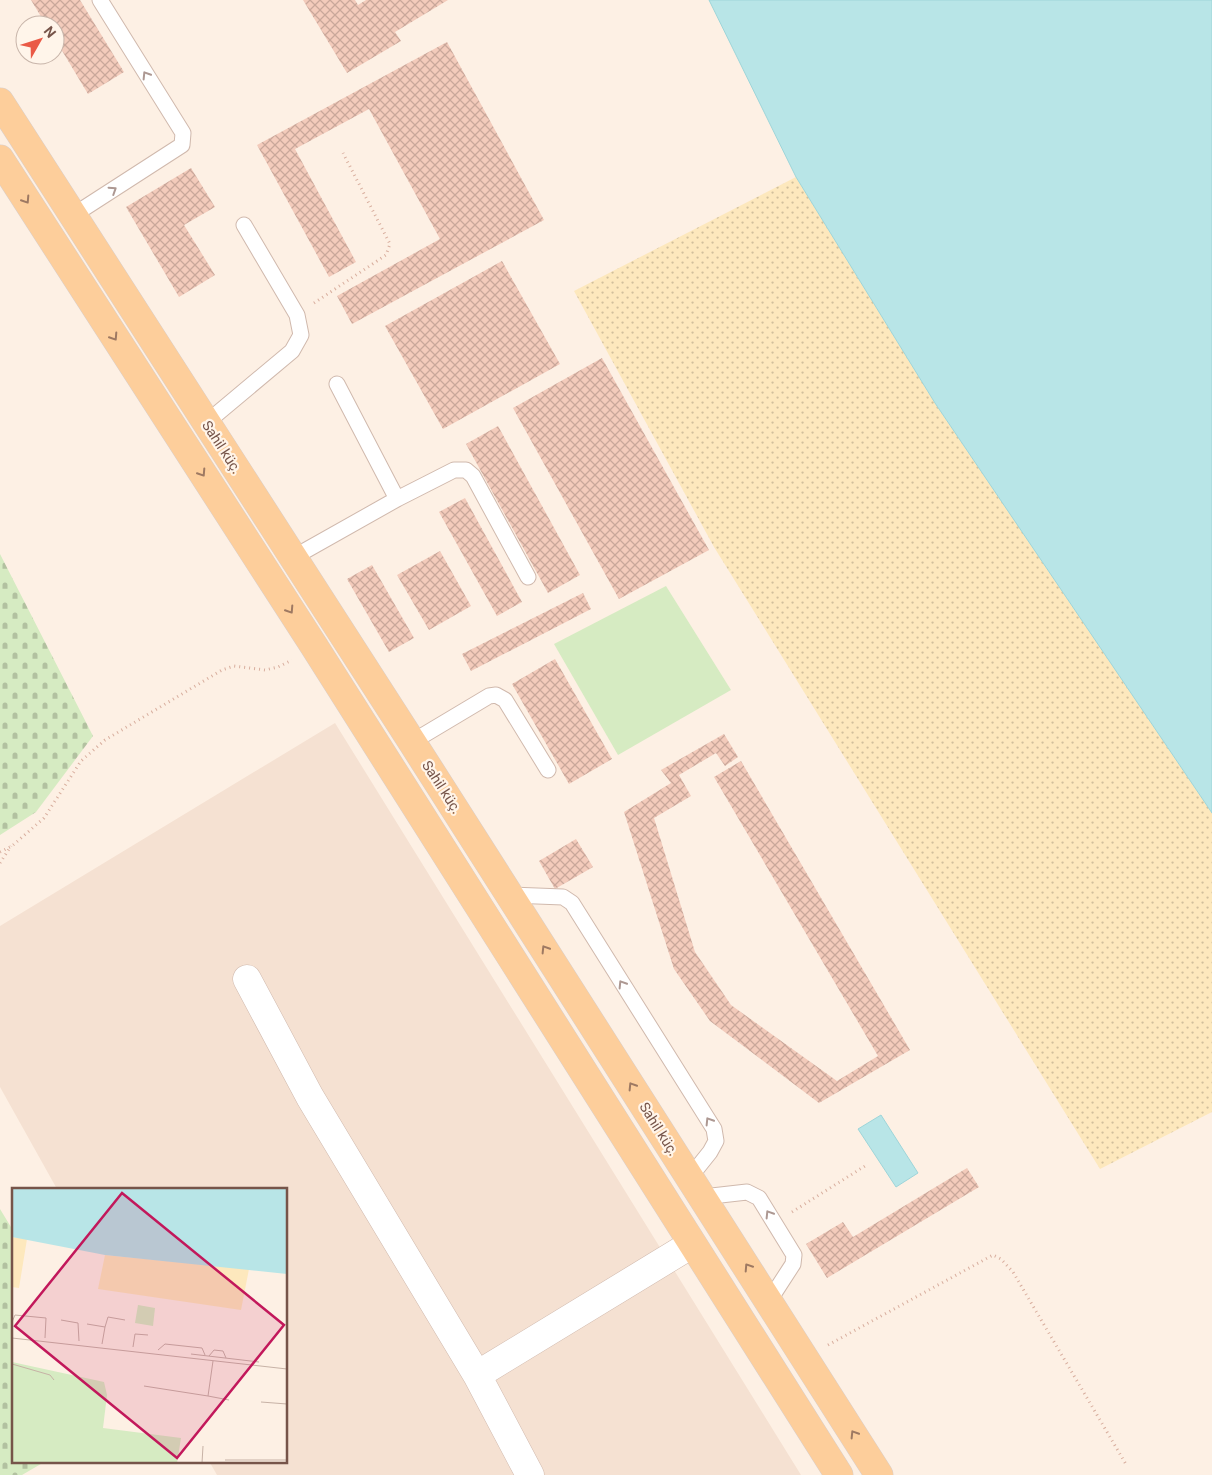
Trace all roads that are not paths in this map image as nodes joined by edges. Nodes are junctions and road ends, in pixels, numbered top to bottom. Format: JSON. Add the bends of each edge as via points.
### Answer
{"nodes":[{"id":1,"x":100,"y":0,"type":"edge"},
{"id":2,"x":0,"y":102,"type":"edge"},
{"id":3,"x":0,"y":159,"type":"edge"},
{"id":4,"x":72,"y":216,"type":"junction"},
{"id":5,"x":244,"y":225,"type":"dead end"},
{"id":6,"x":337,"y":384,"type":"dead end"},
{"id":7,"x":206,"y":423,"type":"junction"},
{"id":8,"x":397,"y":499,"type":"junction"},
{"id":9,"x":294,"y":557,"type":"junction"},
{"id":10,"x":528,"y":577,"type":"dead end"},
{"id":11,"x":412,"y":742,"type":"junction"},
{"id":12,"x":548,"y":770,"type":"dead end"},
{"id":13,"x":510,"y":895,"type":"junction"},
{"id":14,"x":247,"y":979,"type":"dead end"},
{"id":15,"x":697,"y":1187,"type":"junction"},
{"id":16,"x":692,"y":1244,"type":"junction"},
{"id":17,"x":769,"y":1301,"type":"junction"},
{"id":18,"x":477,"y":1375,"type":"junction"},
{"id":19,"x":530,"y":1475,"type":"edge"},
{"id":20,"x":839,"y":1475,"type":"edge"},
{"id":21,"x":880,"y":1475,"type":"edge"}],
"edges":[{"from":4,"to":1,"type":"lane","one_way":true,"via":[[182,145],[182,133]]},
{"from":2,"to":4,"type":"main road","name":"Sahil küç."},
{"from":3,"to":16,"type":"main road","one_way":true,"via":[[314,646]]},
{"from":4,"to":7,"type":"main road","name":"Sahil küç."},
{"from":5,"to":7,"type":"lane","via":[[297,315],[301,335],[292,351]]},
{"from":6,"to":8,"type":"lane"},
{"from":7,"to":9,"type":"main road","name":"Sahil küç."},
{"from":8,"to":9,"type":"lane"},
{"from":8,"to":10,"type":"lane","via":[[454,470],[466,470],[473,476]]},
{"from":9,"to":11,"type":"main road","name":"Sahil küç."},
{"from":11,"to":12,"type":"lane","via":[[489,696],[496,696],[505,700]]},
{"from":11,"to":13,"type":"main road","name":"Sahil küç."},
{"from":15,"to":13,"type":"main road","name":"Sahil küç.","one_way":true},
{"from":15,"to":13,"type":"lane","one_way":true,"via":[[716,1141],[714,1129],[572,903],[562,897]]},
{"from":14,"to":18,"type":"street","via":[[310,1098]]},
{"from":17,"to":15,"type":"main road","name":"Sahil küç.","one_way":true},
{"from":17,"to":15,"type":"lane","one_way":true,"via":[[793,1264],[794,1256],[759,1198],[746,1192]]},
{"from":16,"to":18,"type":"street"},
{"from":16,"to":20,"type":"main road"},
{"from":21,"to":17,"type":"main road","name":"Sahil küç.","one_way":true},
{"from":18,"to":19,"type":"street"}]}
